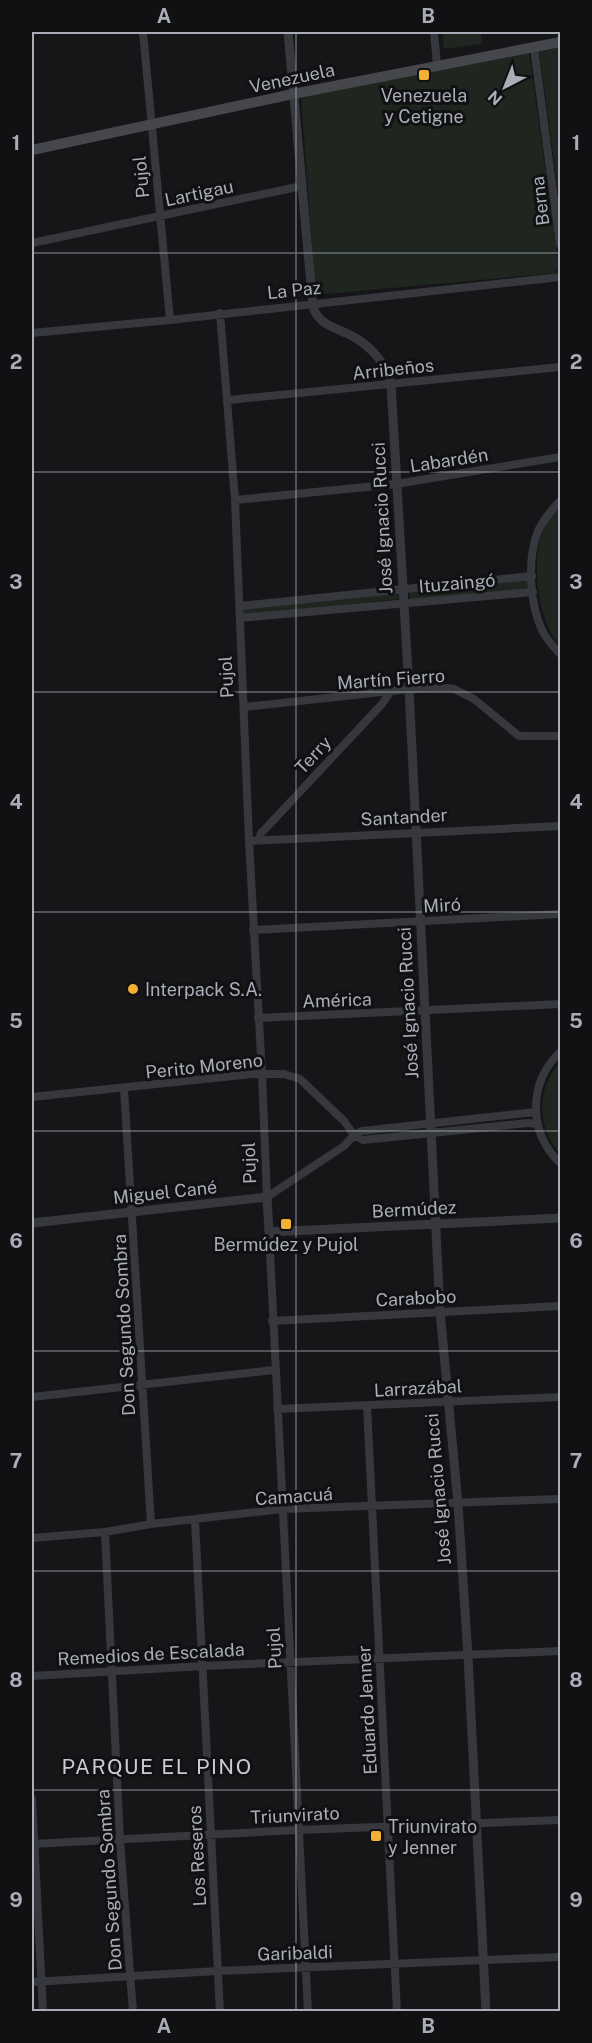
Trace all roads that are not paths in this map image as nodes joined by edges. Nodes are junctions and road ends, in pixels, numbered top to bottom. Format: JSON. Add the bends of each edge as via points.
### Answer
{"nodes":[{"id":1,"x":143,"y":32,"type":"edge"},
{"id":2,"x":288,"y":32,"type":"edge"},
{"id":3,"x":434,"y":32,"type":"edge"},
{"id":4,"x":561,"y":42,"type":"edge"},
{"id":5,"x":534,"y":48,"type":"junction"},
{"id":6,"x":437,"y":65,"type":"junction"},
{"id":7,"x":293,"y":94,"type":"junction"},
{"id":8,"x":153,"y":126,"type":"junction"},
{"id":9,"x":32,"y":150,"type":"edge"},
{"id":10,"x":302,"y":186,"type":"junction"},
{"id":11,"x":161,"y":216,"type":"junction"},
{"id":12,"x":32,"y":243,"type":"edge"},
{"id":13,"x":561,"y":244,"type":"edge"},
{"id":14,"x":561,"y":276,"type":"edge"},
{"id":15,"x":312,"y":303,"type":"junction"},
{"id":16,"x":220,"y":313,"type":"junction"},
{"id":17,"x":170,"y":320,"type":"junction"},
{"id":18,"x":32,"y":333,"type":"edge"},
{"id":19,"x":561,"y":367,"type":"edge"},
{"id":20,"x":391,"y":385,"type":"junction"},
{"id":21,"x":228,"y":399,"type":"junction"},
{"id":22,"x":561,"y":457,"type":"edge"},
{"id":23,"x":396,"y":484,"type":"junction"},
{"id":24,"x":235,"y":500,"type":"junction"},
{"id":25,"x":561,"y":501,"type":"edge"},
{"id":26,"x":532,"y":576,"type":"junction"},
{"id":27,"x":403,"y":589,"type":"junction"},
{"id":28,"x":533,"y":592,"type":"junction"},
{"id":29,"x":403,"y":603,"type":"junction"},
{"id":30,"x":240,"y":606,"type":"junction"},
{"id":31,"x":240,"y":618,"type":"junction"},
{"id":32,"x":561,"y":654,"type":"edge"},
{"id":33,"x":409,"y":689,"type":"junction"},
{"id":34,"x":390,"y":692,"type":"junction"},
{"id":35,"x":244,"y":707,"type":"junction"},
{"id":36,"x":561,"y":736,"type":"edge"},
{"id":37,"x":561,"y":826,"type":"edge"},
{"id":38,"x":415,"y":832,"type":"junction"},
{"id":39,"x":260,"y":840,"type":"junction"},
{"id":40,"x":249,"y":841,"type":"junction"},
{"id":41,"x":561,"y":914,"type":"edge"},
{"id":42,"x":420,"y":921,"type":"junction"},
{"id":43,"x":253,"y":930,"type":"junction"},
{"id":44,"x":561,"y":1004,"type":"edge"},
{"id":45,"x":425,"y":1010,"type":"junction"},
{"id":46,"x":258,"y":1018,"type":"junction"},
{"id":47,"x":561,"y":1052,"type":"edge"},
{"id":48,"x":262,"y":1074,"type":"junction"},
{"id":49,"x":124,"y":1089,"type":"junction"},
{"id":50,"x":32,"y":1097,"type":"edge"},
{"id":51,"x":535,"y":1112,"type":"junction"},
{"id":52,"x":537,"y":1124,"type":"junction"},
{"id":53,"x":431,"y":1127,"type":"junction"},
{"id":54,"x":354,"y":1135,"type":"junction"},
{"id":55,"x":561,"y":1163,"type":"edge"},
{"id":56,"x":267,"y":1197,"type":"junction"},
{"id":57,"x":133,"y":1212,"type":"junction"},
{"id":58,"x":561,"y":1218,"type":"edge"},
{"id":59,"x":32,"y":1223,"type":"edge"},
{"id":60,"x":436,"y":1224,"type":"junction"},
{"id":61,"x":269,"y":1232,"type":"junction"},
{"id":62,"x":561,"y":1306,"type":"edge"},
{"id":63,"x":440,"y":1311,"type":"junction"},
{"id":64,"x":272,"y":1321,"type":"junction"},
{"id":65,"x":274,"y":1370,"type":"junction"},
{"id":66,"x":141,"y":1384,"type":"junction"},
{"id":67,"x":561,"y":1396,"type":"edge"},
{"id":68,"x":32,"y":1397,"type":"edge"},
{"id":69,"x":447,"y":1402,"type":"junction"},
{"id":70,"x":367,"y":1406,"type":"junction"},
{"id":71,"x":277,"y":1408,"type":"junction"},
{"id":72,"x":561,"y":1500,"type":"edge"},
{"id":73,"x":458,"y":1504,"type":"junction"},
{"id":74,"x":371,"y":1506,"type":"junction"},
{"id":75,"x":283,"y":1509,"type":"junction"},
{"id":76,"x":195,"y":1520,"type":"junction"},
{"id":77,"x":151,"y":1524,"type":"junction"},
{"id":78,"x":105,"y":1532,"type":"junction"},
{"id":79,"x":32,"y":1538,"type":"edge"},
{"id":80,"x":561,"y":1651,"type":"edge"},
{"id":81,"x":468,"y":1656,"type":"junction"},
{"id":82,"x":379,"y":1660,"type":"junction"},
{"id":83,"x":291,"y":1663,"type":"junction"},
{"id":84,"x":203,"y":1666,"type":"junction"},
{"id":85,"x":113,"y":1671,"type":"junction"},
{"id":86,"x":32,"y":1676,"type":"edge"},
{"id":87,"x":32,"y":1798,"type":"edge"},
{"id":88,"x":561,"y":1820,"type":"edge"},
{"id":89,"x":476,"y":1823,"type":"junction"},
{"id":90,"x":388,"y":1826,"type":"junction"},
{"id":91,"x":298,"y":1830,"type":"junction"},
{"id":92,"x":211,"y":1834,"type":"junction"},
{"id":93,"x":120,"y":1840,"type":"junction"},
{"id":94,"x":33,"y":1844,"type":"edge"},
{"id":95,"x":561,"y":1957,"type":"edge"},
{"id":96,"x":484,"y":1960,"type":"junction"},
{"id":97,"x":395,"y":1964,"type":"junction"},
{"id":98,"x":306,"y":1968,"type":"junction"},
{"id":99,"x":217,"y":1971,"type":"junction"},
{"id":100,"x":131,"y":1977,"type":"junction"},
{"id":101,"x":42,"y":1981,"type":"junction"},
{"id":102,"x":32,"y":1982,"type":"edge"},
{"id":103,"x":43,"y":2012,"type":"edge"},
{"id":104,"x":133,"y":2012,"type":"edge"},
{"id":105,"x":220,"y":2012,"type":"edge"},
{"id":106,"x":308,"y":2012,"type":"edge"},
{"id":107,"x":397,"y":2012,"type":"edge"},
{"id":108,"x":486,"y":2012,"type":"edge"}],
"edges":[{"from":1,"to":8,"type":"street","name":"Pujol"},
{"from":2,"to":7,"type":"street"},
{"from":3,"to":6,"type":"street"},
{"from":4,"to":5,"type":"main road","name":"Venezuela"},
{"from":5,"to":6,"type":"main road","name":"Venezuela"},
{"from":5,"to":13,"type":"street","name":"Berna"},
{"from":6,"to":7,"type":"main road","name":"Venezuela"},
{"from":7,"to":8,"type":"main road","name":"Venezuela"},
{"from":7,"to":10,"type":"street"},
{"from":8,"to":9,"type":"main road","name":"Venezuela"},
{"from":8,"to":11,"type":"street","name":"Pujol"},
{"from":10,"to":11,"type":"street","name":"Lartigau"},
{"from":10,"to":15,"type":"street"},
{"from":11,"to":12,"type":"street","name":"Lartigau"},
{"from":11,"to":17,"type":"street","name":"Pujol"},
{"from":14,"to":15,"type":"street","name":"La Paz"},
{"from":15,"to":16,"type":"street","name":"La Paz"},
{"from":15,"to":20,"type":"street","name":"José Ignacio Rucci","via":[[320,321],[374,352]]},
{"from":16,"to":17,"type":"street","name":"La Paz"},
{"from":16,"to":21,"type":"street","name":"Pujol"},
{"from":17,"to":18,"type":"street","name":"La Paz"},
{"from":19,"to":20,"type":"street","name":"Arribeños"},
{"from":20,"to":21,"type":"street","name":"Arribeños"},
{"from":20,"to":23,"type":"street","name":"José Ignacio Rucci"},
{"from":21,"to":24,"type":"street","name":"Pujol"},
{"from":22,"to":23,"type":"street","name":"Labardén"},
{"from":23,"to":24,"type":"street","name":"Labardén"},
{"from":23,"to":27,"type":"street","name":"José Ignacio Rucci"},
{"from":24,"to":30,"type":"street","name":"Pujol"},
{"from":25,"to":26,"type":"street","via":[[538,531]]},
{"from":26,"to":27,"type":"street","name":"Ituzaingó"},
{"from":26,"to":28,"type":"street"},
{"from":27,"to":29,"type":"street","name":"José Ignacio Rucci"},
{"from":27,"to":30,"type":"street","name":"Ituzaingó"},
{"from":28,"to":29,"type":"street","name":"Ituzaingó"},
{"from":28,"to":32,"type":"street","via":[[542,632]]},
{"from":29,"to":31,"type":"street","name":"Ituzaingó"},
{"from":29,"to":33,"type":"street","name":"José Ignacio Rucci"},
{"from":30,"to":31,"type":"street","name":"Pujol"},
{"from":31,"to":35,"type":"street","name":"Pujol"},
{"from":33,"to":34,"type":"street","name":"Martín Fierro"},
{"from":33,"to":36,"type":"street","name":"Martín Fierro","via":[[454,689],[474,699],[519,736]]},
{"from":33,"to":38,"type":"street","name":"José Ignacio Rucci"},
{"from":34,"to":35,"type":"street","name":"Martín Fierro"},
{"from":34,"to":39,"type":"street","name":"Terry","via":[[261,833]]},
{"from":35,"to":40,"type":"street","name":"Pujol"},
{"from":37,"to":38,"type":"street","name":"Santander"},
{"from":38,"to":39,"type":"street","name":"Santander"},
{"from":38,"to":42,"type":"street","name":"José Ignacio Rucci"},
{"from":39,"to":40,"type":"street","name":"Santander"},
{"from":40,"to":43,"type":"street","name":"Pujol"},
{"from":41,"to":42,"type":"street","name":"Miró"},
{"from":42,"to":43,"type":"street","name":"Miró"},
{"from":42,"to":45,"type":"street","name":"José Ignacio Rucci"},
{"from":43,"to":46,"type":"street","name":"Pujol"},
{"from":44,"to":45,"type":"street","name":"América"},
{"from":45,"to":46,"type":"street","name":"América"},
{"from":45,"to":53,"type":"street","name":"José Ignacio Rucci"},
{"from":46,"to":48,"type":"street","name":"Pujol"},
{"from":47,"to":51,"type":"street","via":[[541,1080]]},
{"from":48,"to":49,"type":"street","name":"Perito Moreno"},
{"from":48,"to":54,"type":"street","name":"Perito Moreno","via":[[300,1079],[345,1121]]},
{"from":48,"to":56,"type":"street","name":"Pujol"},
{"from":49,"to":50,"type":"street","name":"Perito Moreno"},
{"from":49,"to":57,"type":"street","name":"Don Segundo Sombra"},
{"from":51,"to":52,"type":"street"},
{"from":51,"to":53,"type":"street"},
{"from":52,"to":53,"type":"street"},
{"from":52,"to":55,"type":"street","via":[[545,1144]]},
{"from":53,"to":54,"type":"street","via":[[363,1140]]},
{"from":53,"to":60,"type":"street","name":"José Ignacio Rucci"},
{"from":54,"to":56,"type":"street","name":"Miguel Cané","via":[[344,1146]]},
{"from":56,"to":57,"type":"street","name":"Miguel Cané"},
{"from":56,"to":61,"type":"street","name":"Pujol"},
{"from":57,"to":59,"type":"street","name":"Miguel Cané"},
{"from":57,"to":66,"type":"street","name":"Don Segundo Sombra"},
{"from":58,"to":60,"type":"street","name":"Bermúdez"},
{"from":60,"to":61,"type":"street","name":"Bermúdez"},
{"from":60,"to":63,"type":"street","name":"José Ignacio Rucci"},
{"from":61,"to":64,"type":"street","name":"Pujol"},
{"from":62,"to":63,"type":"street","name":"Carabobo"},
{"from":63,"to":64,"type":"street","name":"Carabobo"},
{"from":63,"to":69,"type":"street","name":"José Ignacio Rucci"},
{"from":64,"to":65,"type":"street","name":"Pujol"},
{"from":65,"to":66,"type":"street"},
{"from":65,"to":71,"type":"street","name":"Pujol"},
{"from":66,"to":68,"type":"street"},
{"from":66,"to":77,"type":"street","name":"Don Segundo Sombra"},
{"from":67,"to":69,"type":"street","name":"Larrazábal"},
{"from":69,"to":70,"type":"street","name":"Larrazábal"},
{"from":69,"to":73,"type":"street","name":"José Ignacio Rucci"},
{"from":70,"to":71,"type":"street","name":"Larrazábal"},
{"from":70,"to":74,"type":"street","name":"Eduardo Jenner"},
{"from":71,"to":75,"type":"street","name":"Pujol"},
{"from":72,"to":73,"type":"street","name":"Camacuá"},
{"from":73,"to":74,"type":"street","name":"Camacuá"},
{"from":73,"to":81,"type":"street","name":"José Ignacio Rucci"},
{"from":74,"to":75,"type":"street","name":"Camacuá"},
{"from":74,"to":82,"type":"street","name":"Eduardo Jenner"},
{"from":75,"to":76,"type":"street","name":"Camacuá"},
{"from":75,"to":83,"type":"street","name":"Pujol"},
{"from":76,"to":77,"type":"street","name":"Camacuá"},
{"from":76,"to":84,"type":"street","name":"Los Reseros"},
{"from":77,"to":78,"type":"street","name":"Camacuá"},
{"from":78,"to":79,"type":"street","name":"Camacuá"},
{"from":78,"to":85,"type":"street","name":"Don Segundo Sombra"},
{"from":80,"to":81,"type":"street","name":"Remedios de Escalada"},
{"from":81,"to":82,"type":"street","name":"Remedios de Escalada"},
{"from":81,"to":89,"type":"street","name":"José Ignacio Rucci"},
{"from":82,"to":83,"type":"street","name":"Remedios de Escalada"},
{"from":82,"to":90,"type":"street","name":"Eduardo Jenner"},
{"from":83,"to":84,"type":"street","name":"Remedios de Escalada"},
{"from":83,"to":91,"type":"street","name":"Pujol"},
{"from":84,"to":85,"type":"street","name":"Remedios de Escalada"},
{"from":84,"to":92,"type":"street","name":"Los Reseros"},
{"from":85,"to":86,"type":"street","name":"Remedios de Escalada"},
{"from":85,"to":93,"type":"street","name":"Don Segundo Sombra"},
{"from":87,"to":94,"type":"street"},
{"from":88,"to":89,"type":"street","name":"Triunvirato"},
{"from":89,"to":90,"type":"street","name":"Triunvirato"},
{"from":89,"to":96,"type":"street","name":"José Ignacio Rucci"},
{"from":90,"to":91,"type":"street","name":"Triunvirato"},
{"from":90,"to":97,"type":"street","name":"Eduardo Jenner"},
{"from":91,"to":92,"type":"street","name":"Triunvirato"},
{"from":91,"to":98,"type":"street","name":"Pujol"},
{"from":92,"to":93,"type":"street","name":"Triunvirato"},
{"from":92,"to":99,"type":"street","name":"Los Reseros"},
{"from":93,"to":94,"type":"street","name":"Triunvirato"},
{"from":93,"to":100,"type":"street","name":"Don Segundo Sombra"},
{"from":94,"to":101,"type":"street"},
{"from":95,"to":96,"type":"street","name":"Garibaldi"},
{"from":96,"to":97,"type":"street","name":"Garibaldi"},
{"from":96,"to":108,"type":"street","name":"José Ignacio Rucci"},
{"from":97,"to":98,"type":"street","name":"Garibaldi"},
{"from":97,"to":107,"type":"street","name":"Eduardo Jenner"},
{"from":98,"to":99,"type":"street","name":"Garibaldi"},
{"from":98,"to":106,"type":"street","name":"Pujol"},
{"from":99,"to":100,"type":"street","name":"Garibaldi"},
{"from":99,"to":105,"type":"street","name":"Los Reseros"},
{"from":100,"to":101,"type":"street","name":"Garibaldi"},
{"from":100,"to":104,"type":"street","name":"Don Segundo Sombra"},
{"from":101,"to":102,"type":"street","name":"Garibaldi"},
{"from":101,"to":103,"type":"street"}]}
